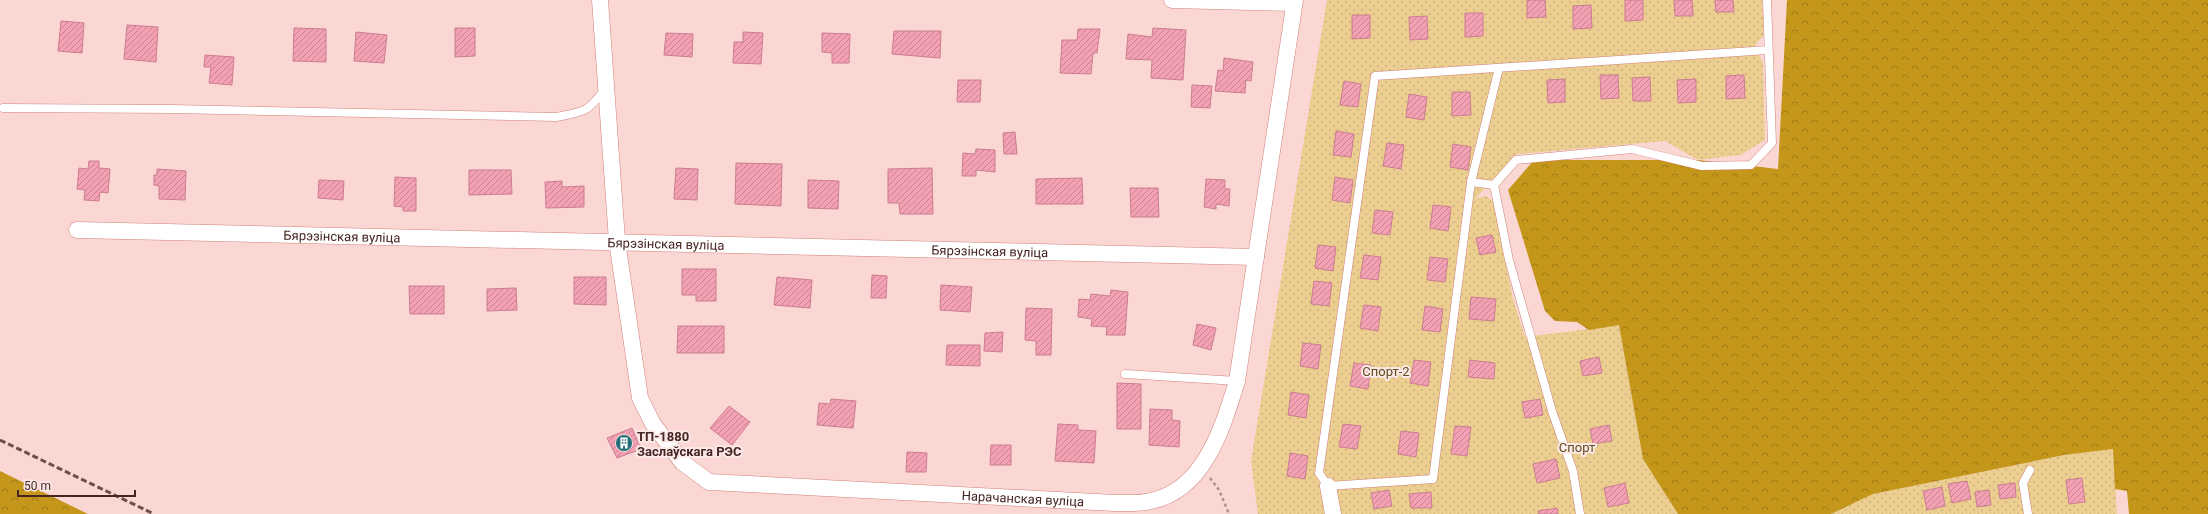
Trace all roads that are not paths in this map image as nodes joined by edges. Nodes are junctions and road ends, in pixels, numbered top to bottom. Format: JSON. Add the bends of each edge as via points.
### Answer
{"nodes":[{"id":1,"x":600,"y":0,"type":"edge"},
{"id":2,"x":1172,"y":0,"type":"edge"},
{"id":3,"x":1767,"y":0,"type":"edge"},
{"id":4,"x":1294,"y":1,"type":"edge"},
{"id":5,"x":1768,"y":50,"type":"junction"},
{"id":6,"x":1500,"y":68,"type":"junction"},
{"id":7,"x":604,"y":89,"type":"junction"},
{"id":8,"x":4,"y":108,"type":"dead end"},
{"id":9,"x":1472,"y":182,"type":"junction"},
{"id":10,"x":1494,"y":185,"type":"junction"},
{"id":11,"x":77,"y":230,"type":"dead end"},
{"id":12,"x":617,"y":241,"type":"junction"},
{"id":13,"x":1256,"y":257,"type":"junction"},
{"id":14,"x":1125,"y":374,"type":"dead end"},
{"id":15,"x":1238,"y":381,"type":"junction"},
{"id":16,"x":2030,"y":470,"type":"dead end"},
{"id":17,"x":1328,"y":486,"type":"junction"},
{"id":18,"x":1332,"y":514,"type":"edge"},
{"id":19,"x":1580,"y":514,"type":"edge"},
{"id":20,"x":2028,"y":514,"type":"edge"}],
"edges":[{"from":1,"to":7,"type":"street"},
{"from":2,"to":4,"type":"street"},
{"from":3,"to":5,"type":"lane"},
{"from":4,"to":13,"type":"street","name":"Нарачанская вуліца"},
{"from":5,"to":6,"type":"lane"},
{"from":5,"to":10,"type":"lane","via":[[1772,143],[1751,165],[1702,166],[1632,149],[1516,160]]},
{"from":6,"to":9,"type":"lane"},
{"from":6,"to":17,"type":"lane","via":[[1375,76],[1319,473]]},
{"from":7,"to":8,"type":"lane","via":[[595,103],[584,112],[556,117]]},
{"from":7,"to":12,"type":"street"},
{"from":9,"to":10,"type":"lane"},
{"from":9,"to":17,"type":"lane","via":[[1434,479]]},
{"from":10,"to":19,"type":"lane","via":[[1509,260],[1552,411],[1573,471]]},
{"from":11,"to":12,"type":"street","name":"Бярэзінская вуліца"},
{"from":12,"to":13,"type":"street","name":"Бярэзінская вуліца"},
{"from":12,"to":15,"type":"street","name":"Нарачанская вуліца","via":[[640,398],[653,424],[682,462],[709,482],[1115,504],[1152,501],[1179,491],[1202,466],[1213,447]]},
{"from":13,"to":15,"type":"street","name":"Нарачанская вуліца"},
{"from":14,"to":15,"type":"lane"},
{"from":16,"to":20,"type":"lane","via":[[2023,483]]},
{"from":17,"to":18,"type":"street"}]}
